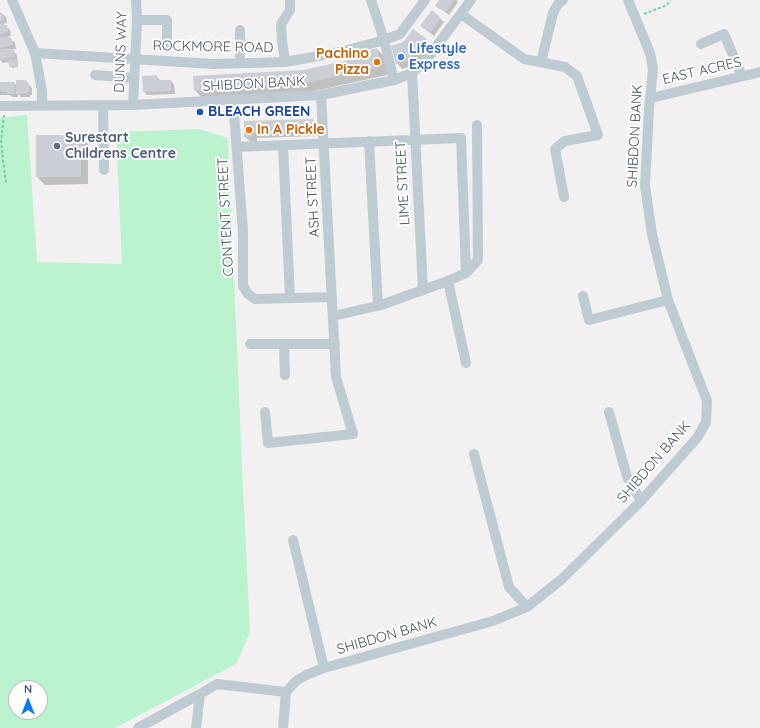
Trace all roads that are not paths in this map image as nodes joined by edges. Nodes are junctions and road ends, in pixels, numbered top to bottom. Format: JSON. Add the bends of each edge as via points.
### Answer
{"nodes":[{"id":1,"x":12,"y":0,"type":"edge"},
{"id":2,"x":136,"y":0,"type":"edge"},
{"id":3,"x":290,"y":0,"type":"edge"},
{"id":4,"x":371,"y":0,"type":"edge"},
{"id":5,"x":425,"y":0,"type":"edge"},
{"id":6,"x":471,"y":0,"type":"edge"},
{"id":7,"x":563,"y":0,"type":"edge"},
{"id":8,"x":628,"y":0,"type":"edge"},
{"id":9,"x":461,"y":14,"type":"junction"},
{"id":10,"x":137,"y":20,"type":"junction"},
{"id":11,"x":240,"y":30,"type":"dead end"},
{"id":12,"x":384,"y":40,"type":"junction"},
{"id":13,"x":167,"y":43,"type":"dead end"},
{"id":14,"x":701,"y":44,"type":"dead end"},
{"id":15,"x":35,"y":53,"type":"junction"},
{"id":16,"x":134,"y":59,"type":"junction"},
{"id":17,"x":285,"y":62,"type":"junction"},
{"id":18,"x":541,"y":62,"type":"junction"},
{"id":19,"x":240,"y":63,"type":"junction"},
{"id":20,"x":760,"y":72,"type":"edge"},
{"id":21,"x":412,"y":74,"type":"junction"},
{"id":22,"x":95,"y":76,"type":"dead end"},
{"id":23,"x":742,"y":76,"type":"junction"},
{"id":24,"x":134,"y":78,"type":"junction"},
{"id":25,"x":394,"y":80,"type":"junction"},
{"id":26,"x":321,"y":95,"type":"junction"},
{"id":27,"x":651,"y":98,"type":"junction"},
{"id":28,"x":233,"y":100,"type":"junction"},
{"id":29,"x":42,"y":105,"type":"junction"},
{"id":30,"x":103,"y":105,"type":"junction"},
{"id":31,"x":133,"y":105,"type":"junction"},
{"id":32,"x":2,"y":106,"type":"edge"},
{"id":33,"x":477,"y":125,"type":"dead end"},
{"id":34,"x":415,"y":139,"type":"junction"},
{"id":35,"x":369,"y":141,"type":"junction"},
{"id":36,"x":324,"y":143,"type":"junction"},
{"id":37,"x":283,"y":145,"type":"junction"},
{"id":38,"x":237,"y":147,"type":"junction"},
{"id":39,"x":104,"y":170,"type":"dead end"},
{"id":40,"x":564,"y":197,"type":"dead end"},
{"id":41,"x":466,"y":273,"type":"junction"},
{"id":42,"x":448,"y":281,"type":"junction"},
{"id":43,"x":423,"y":290,"type":"junction"},
{"id":44,"x":583,"y":296,"type":"dead end"},
{"id":45,"x":332,"y":297,"type":"junction"},
{"id":46,"x":290,"y":298,"type":"junction"},
{"id":47,"x":668,"y":300,"type":"junction"},
{"id":48,"x":378,"y":306,"type":"junction"},
{"id":49,"x":333,"y":316,"type":"junction"},
{"id":50,"x":250,"y":344,"type":"dead end"},
{"id":51,"x":284,"y":344,"type":"junction"},
{"id":52,"x":335,"y":344,"type":"junction"},
{"id":53,"x":466,"y":363,"type":"dead end"},
{"id":54,"x":285,"y":375,"type":"dead end"},
{"id":55,"x":265,"y":412,"type":"dead end"},
{"id":56,"x":610,"y":412,"type":"dead end"},
{"id":57,"x":474,"y":454,"type":"dead end"},
{"id":58,"x":641,"y":501,"type":"junction"},
{"id":59,"x":293,"y":540,"type":"dead end"},
{"id":60,"x":527,"y":607,"type":"junction"},
{"id":61,"x":324,"y":668,"type":"junction"},
{"id":62,"x":286,"y":692,"type":"junction"},
{"id":63,"x":200,"y":694,"type":"junction"},
{"id":64,"x":138,"y":728,"type":"edge"},
{"id":65,"x":196,"y":728,"type":"edge"},
{"id":66,"x":283,"y":728,"type":"edge"}],
"edges":[{"from":1,"to":15,"type":"street"},
{"from":2,"to":10,"type":"street","name":"DUNNS WAY"},
{"from":3,"to":17,"type":"street","via":[[290,10],[281,24]]},
{"from":4,"to":12,"type":"street"},
{"from":5,"to":12,"type":"street","name":"ROCKMORE ROAD","via":[[400,34]]},
{"from":6,"to":9,"type":"street","name":"SHIBDON BANK"},
{"from":7,"to":18,"type":"street","via":[[553,13]]},
{"from":8,"to":27,"type":"street","name":"SHIBDON BANK","via":[[650,53],[653,69]]},
{"from":9,"to":18,"type":"street","via":[[524,59]]},
{"from":9,"to":21,"type":"street","name":"SHIBDON BANK","via":[[427,59]]},
{"from":10,"to":13,"type":"street","via":[[167,20]]},
{"from":10,"to":16,"type":"street","name":"DUNNS WAY"},
{"from":11,"to":19,"type":"street"},
{"from":12,"to":17,"type":"street","name":"ROCKMORE ROAD","via":[[340,52]]},
{"from":12,"to":25,"type":"street"},
{"from":14,"to":23,"type":"street","via":[[724,34]]},
{"from":15,"to":16,"type":"street","name":"ROCKMORE ROAD"},
{"from":15,"to":29,"type":"street"},
{"from":16,"to":19,"type":"street","name":"ROCKMORE ROAD"},
{"from":16,"to":24,"type":"street","name":"DUNNS WAY"},
{"from":17,"to":19,"type":"street","name":"ROCKMORE ROAD"},
{"from":18,"to":40,"type":"street","via":[[565,67],[577,76],[598,135],[565,140],[555,149]]},
{"from":20,"to":23,"type":"street","name":"EAST ACRES"},
{"from":21,"to":25,"type":"street","name":"SHIBDON BANK"},
{"from":21,"to":34,"type":"street","name":"LIME STREET"},
{"from":22,"to":24,"type":"street"},
{"from":23,"to":27,"type":"street","name":"EAST ACRES"},
{"from":24,"to":31,"type":"street","name":"DUNNS WAY"},
{"from":25,"to":26,"type":"street","name":"SHIBDON BANK"},
{"from":26,"to":28,"type":"street","name":"SHIBDON BANK"},
{"from":26,"to":36,"type":"street","name":"ASH STREET"},
{"from":27,"to":47,"type":"street","name":"SHIBDON BANK","via":[[645,186],[652,234]]},
{"from":28,"to":31,"type":"street","name":"SHIBDON BANK"},
{"from":28,"to":38,"type":"street","name":"CONTENT STREET"},
{"from":29,"to":30,"type":"street","name":"SHIBDON BANK"},
{"from":29,"to":32,"type":"street","name":"SHIBDON BANK"},
{"from":30,"to":31,"type":"street","name":"SHIBDON BANK"},
{"from":30,"to":39,"type":"street"},
{"from":33,"to":41,"type":"street","via":[[478,260]]},
{"from":34,"to":35,"type":"street"},
{"from":34,"to":41,"type":"street","via":[[461,138]]},
{"from":34,"to":43,"type":"street","name":"LIME STREET"},
{"from":35,"to":36,"type":"street"},
{"from":35,"to":48,"type":"street"},
{"from":36,"to":37,"type":"street"},
{"from":36,"to":45,"type":"street","name":"ASH STREET"},
{"from":37,"to":38,"type":"street"},
{"from":37,"to":46,"type":"street"},
{"from":38,"to":46,"type":"street","name":"CONTENT STREET","via":[[243,232],[243,286],[255,299]]},
{"from":41,"to":42,"type":"street"},
{"from":42,"to":43,"type":"street"},
{"from":42,"to":53,"type":"street"},
{"from":43,"to":48,"type":"street"},
{"from":44,"to":47,"type":"street","via":[[589,320]]},
{"from":45,"to":46,"type":"street","name":"CONTENT STREET"},
{"from":45,"to":49,"type":"street","name":"ASH STREET"},
{"from":47,"to":58,"type":"street","name":"SHIBDON BANK","via":[[707,401],[706,422],[697,438]]},
{"from":48,"to":49,"type":"street"},
{"from":49,"to":52,"type":"street","name":"ASH STREET"},
{"from":50,"to":51,"type":"street"},
{"from":51,"to":52,"type":"street"},
{"from":51,"to":54,"type":"street"},
{"from":52,"to":55,"type":"street","name":"ASH STREET","via":[[336,377],[353,434],[268,443]]},
{"from":56,"to":58,"type":"street","via":[[626,477]]},
{"from":57,"to":60,"type":"street","via":[[510,587]]},
{"from":58,"to":60,"type":"street","name":"SHIBDON BANK","via":[[562,579]]},
{"from":59,"to":61,"type":"street"},
{"from":60,"to":61,"type":"street","name":"SHIBDON BANK","via":[[493,621]]},
{"from":61,"to":62,"type":"street","name":"SHIBDON BANK","via":[[296,680]]},
{"from":62,"to":63,"type":"street","via":[[216,684]]},
{"from":62,"to":66,"type":"street"},
{"from":63,"to":64,"type":"street"},
{"from":63,"to":65,"type":"street"}]}
